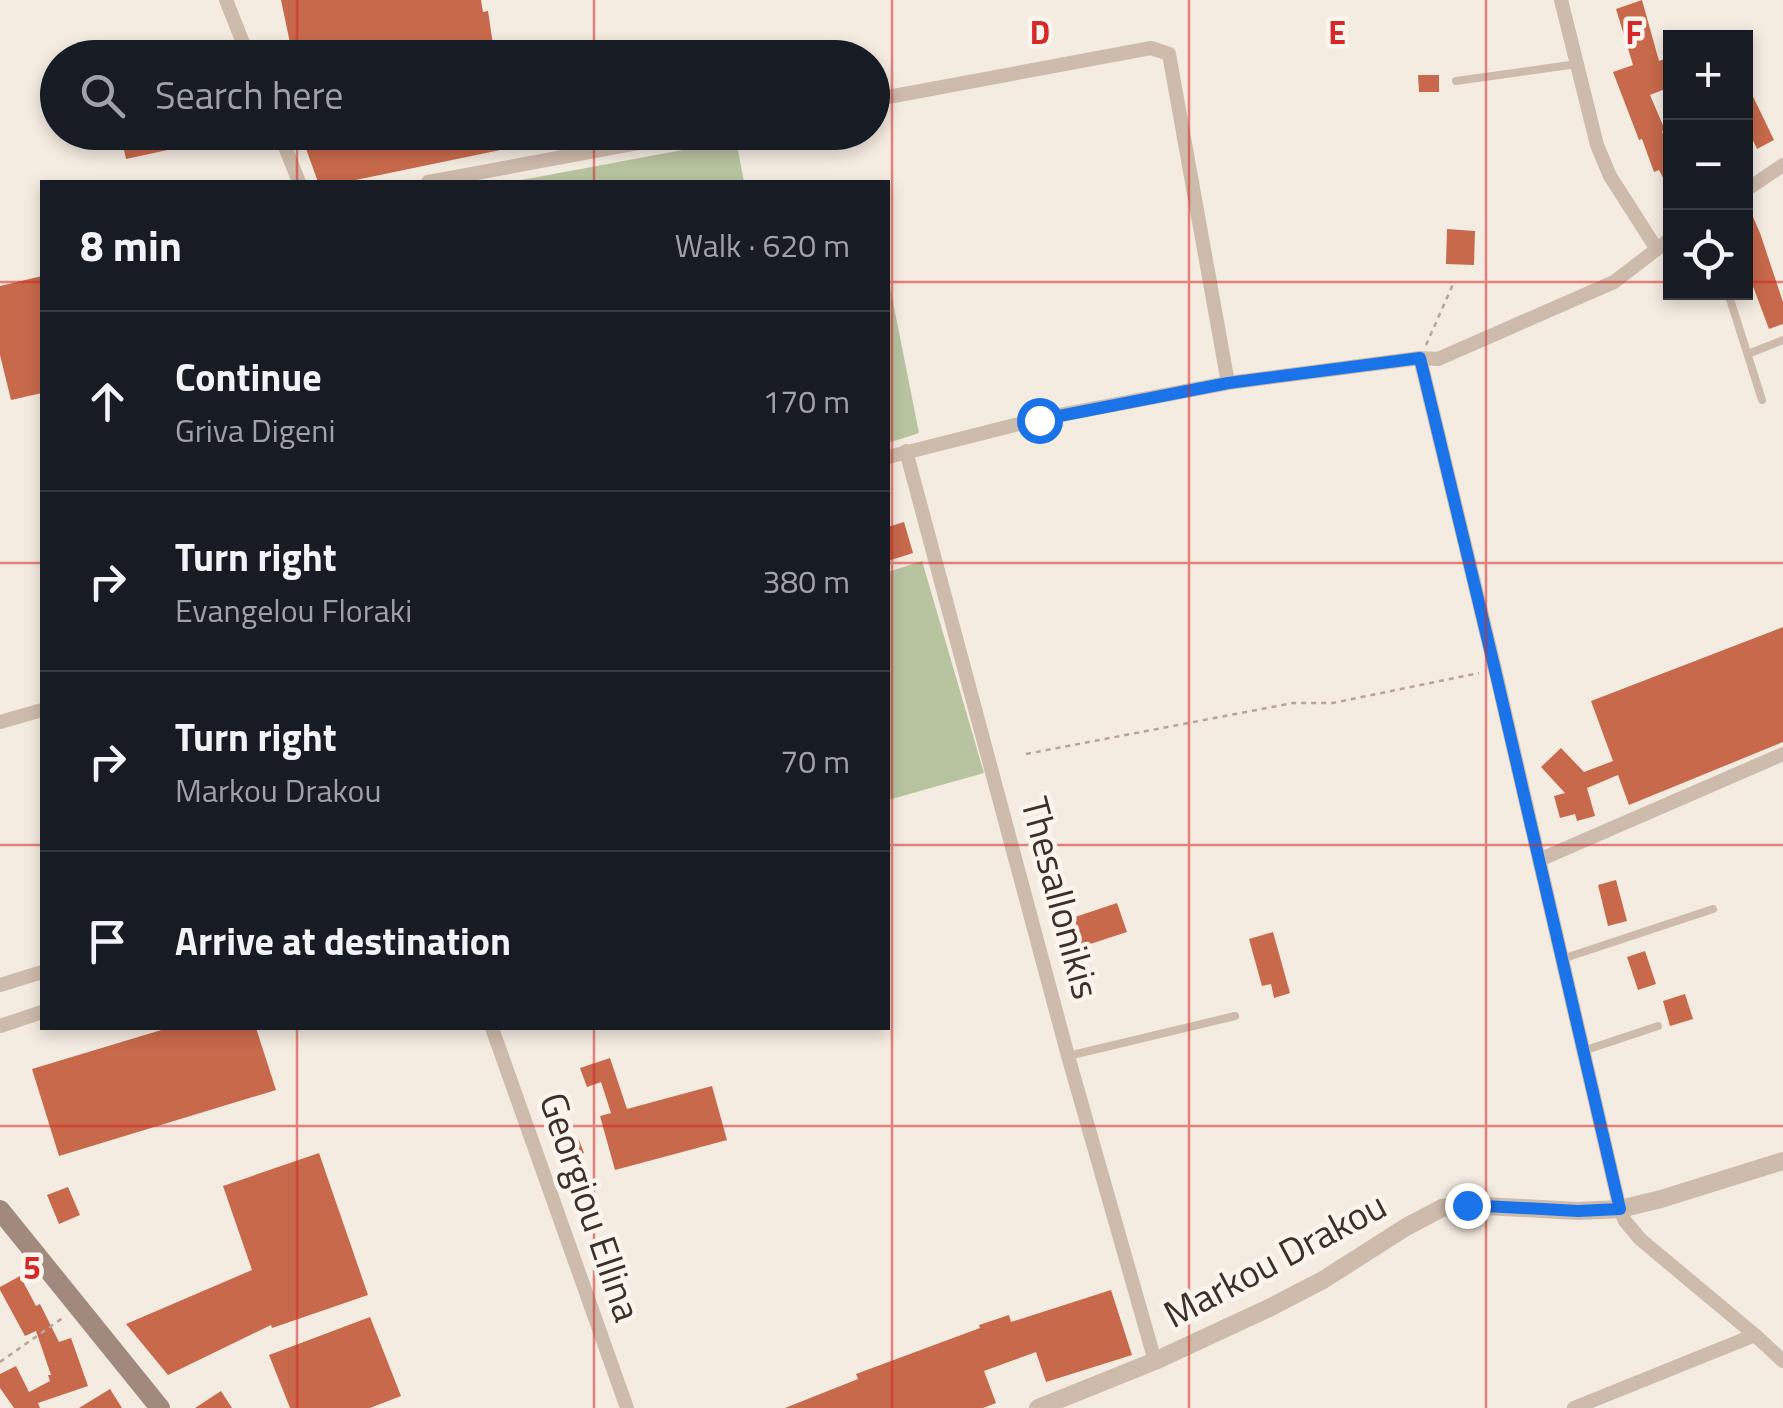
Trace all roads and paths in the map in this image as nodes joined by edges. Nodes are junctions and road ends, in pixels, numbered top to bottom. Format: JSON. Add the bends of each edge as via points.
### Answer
{"nodes":[{"id":1,"x":226,"y":0,"type":"edge"},
{"id":2,"x":1561,"y":0,"type":"edge"},
{"id":3,"x":242,"y":40,"type":"edge"},
{"id":4,"x":1577,"y":64,"type":"junction"},
{"id":5,"x":1456,"y":81,"type":"dead end"},
{"id":6,"x":890,"y":97,"type":"edge"},
{"id":7,"x":287,"y":150,"type":"edge"},
{"id":8,"x":600,"y":150,"type":"edge"},
{"id":9,"x":1783,"y":164,"type":"edge"},
{"id":10,"x":299,"y":180,"type":"edge"},
{"id":11,"x":439,"y":180,"type":"edge"},
{"id":12,"x":1753,"y":184,"type":"edge"},
{"id":13,"x":1663,"y":244,"type":"edge"},
{"id":14,"x":1656,"y":248,"type":"junction"},
{"id":15,"x":1454,"y":282,"type":"dead end"},
{"id":16,"x":1730,"y":300,"type":"edge"},
{"id":17,"x":1783,"y":340,"type":"edge"},
{"id":18,"x":1748,"y":354,"type":"junction"},
{"id":19,"x":1420,"y":358,"type":"junction"},
{"id":20,"x":1228,"y":383,"type":"junction"},
{"id":21,"x":1762,"y":400,"type":"dead end"},
{"id":22,"x":906,"y":451,"type":"junction"},
{"id":23,"x":890,"y":456,"type":"edge"},
{"id":24,"x":1495,"y":670,"type":"junction"},
{"id":25,"x":40,"y":711,"type":"edge"},
{"id":26,"x":0,"y":722,"type":"edge"},
{"id":27,"x":1026,"y":754,"type":"dead end"},
{"id":28,"x":1783,"y":754,"type":"edge"},
{"id":29,"x":1539,"y":860,"type":"junction"},
{"id":30,"x":1713,"y":908,"type":"dead end"},
{"id":31,"x":1562,"y":959,"type":"junction"},
{"id":32,"x":40,"y":973,"type":"edge"},
{"id":33,"x":0,"y":985,"type":"edge"},
{"id":34,"x":40,"y":1013,"type":"edge"},
{"id":35,"x":1235,"y":1016,"type":"dead end"},
{"id":36,"x":0,"y":1026,"type":"edge"},
{"id":37,"x":1658,"y":1026,"type":"dead end"},
{"id":38,"x":493,"y":1030,"type":"edge"},
{"id":39,"x":1583,"y":1050,"type":"junction"},
{"id":40,"x":1068,"y":1056,"type":"junction"},
{"id":41,"x":1783,"y":1161,"type":"edge"},
{"id":42,"x":1620,"y":1209,"type":"junction"},
{"id":43,"x":0,"y":1210,"type":"edge"},
{"id":44,"x":78,"y":1306,"type":"junction"},
{"id":45,"x":1755,"y":1335,"type":"junction"},
{"id":46,"x":1155,"y":1361,"type":"junction"},
{"id":47,"x":1783,"y":1361,"type":"edge"},
{"id":48,"x":0,"y":1362,"type":"edge"},
{"id":49,"x":160,"y":1408,"type":"edge"},
{"id":50,"x":627,"y":1408,"type":"edge"},
{"id":51,"x":1038,"y":1408,"type":"edge"},
{"id":52,"x":1574,"y":1408,"type":"edge"}],
"edges":[{"from":1,"to":3,"type":"street"},
{"from":2,"to":4,"type":"street"},
{"from":4,"to":5,"type":"lane"},
{"from":4,"to":14,"type":"street","via":[[1603,160]]},
{"from":6,"to":20,"type":"street","via":[[1151,48],[1169,54]]},
{"from":7,"to":10,"type":"street"},
{"from":8,"to":11,"type":"street"},
{"from":9,"to":12,"type":"street"},
{"from":13,"to":14,"type":"street"},
{"from":14,"to":19,"type":"street","via":[[1591,294],[1438,360]]},
{"from":15,"to":19,"type":"path"},
{"from":16,"to":18,"type":"lane"},
{"from":17,"to":18,"type":"lane"},
{"from":18,"to":21,"type":"lane"},
{"from":19,"to":20,"type":"street"},
{"from":19,"to":24,"type":"street"},
{"from":20,"to":22,"type":"street"},
{"from":22,"to":23,"type":"street"},
{"from":22,"to":40,"type":"street","name":"Thesallonikis"},
{"from":24,"to":27,"type":"path"},
{"from":24,"to":29,"type":"street"},
{"from":25,"to":26,"type":"street"},
{"from":28,"to":29,"type":"street"},
{"from":29,"to":31,"type":"street"},
{"from":30,"to":31,"type":"lane"},
{"from":31,"to":39,"type":"street"},
{"from":32,"to":33,"type":"street"},
{"from":34,"to":36,"type":"street"},
{"from":35,"to":40,"type":"lane"},
{"from":37,"to":39,"type":"lane"},
{"from":38,"to":50,"type":"street","name":"Georgiou Ellina"},
{"from":39,"to":42,"type":"street"},
{"from":40,"to":46,"type":"street","name":"Thesallonikis"},
{"from":41,"to":42,"type":"street","name":"Markou Drakou"},
{"from":42,"to":45,"type":"street","via":[[1640,1239]]},
{"from":42,"to":46,"type":"street","name":"Markou Drakou","via":[[1442,1208],[1323,1280]]},
{"from":43,"to":44,"type":"main road"},
{"from":44,"to":48,"type":"path"},
{"from":44,"to":49,"type":"main road"},
{"from":45,"to":47,"type":"street"},
{"from":45,"to":52,"type":"street"},
{"from":46,"to":51,"type":"street","name":"Markou Drakou"}]}
